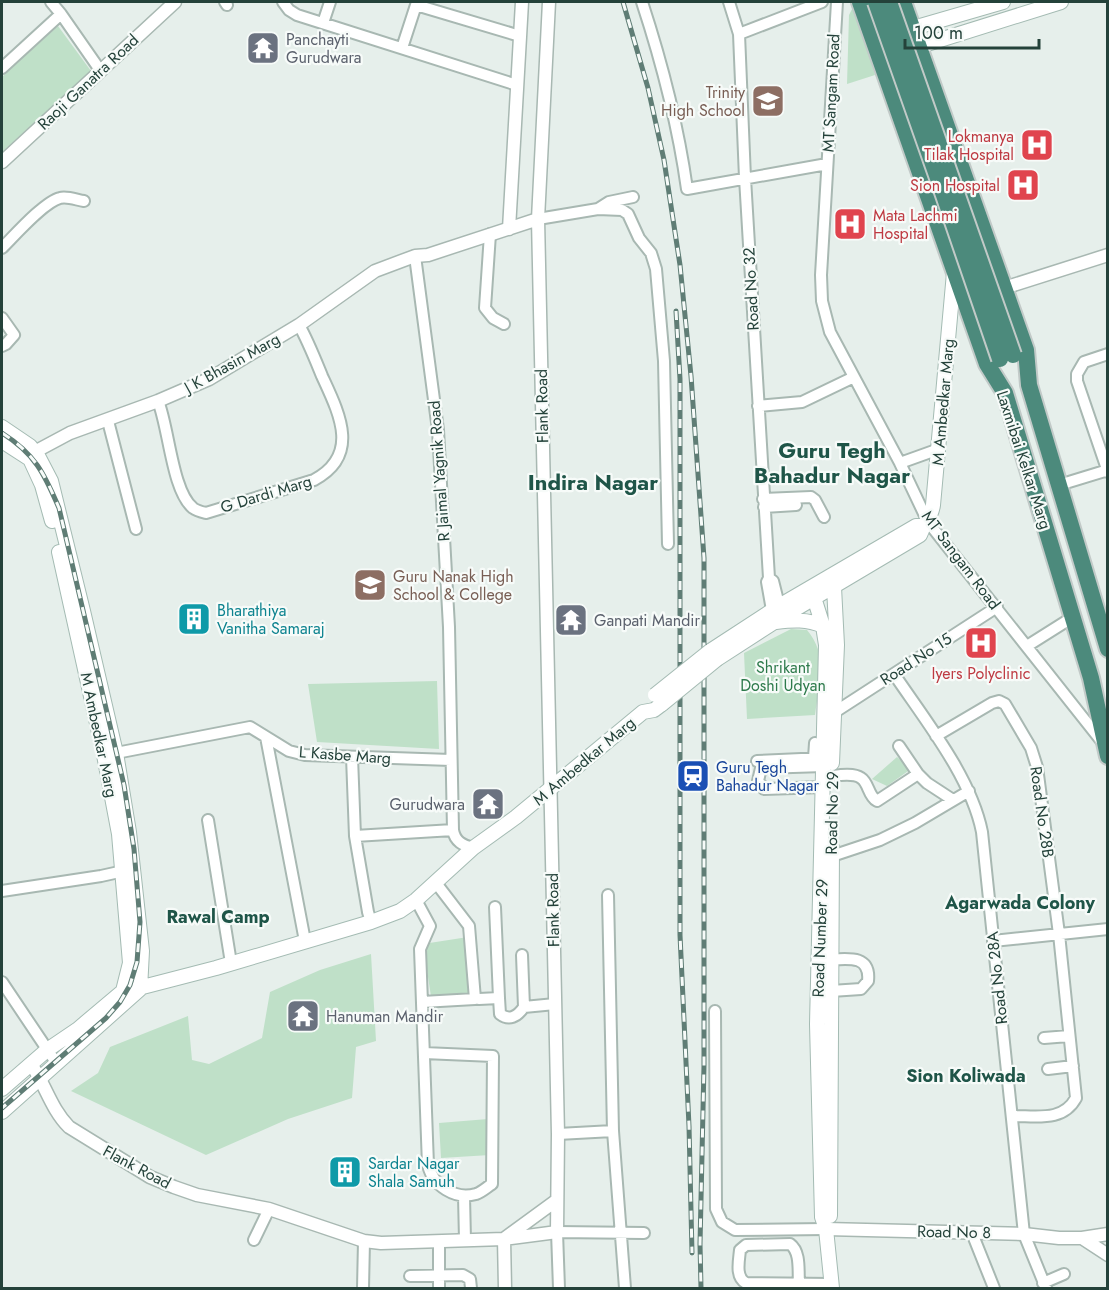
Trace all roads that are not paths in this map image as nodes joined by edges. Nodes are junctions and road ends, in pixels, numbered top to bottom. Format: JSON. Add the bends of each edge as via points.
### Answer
{"nodes":[{"id":1,"x":51,"y":2,"type":"edge"},
{"id":2,"x":175,"y":2,"type":"edge"},
{"id":3,"x":283,"y":2,"type":"edge"},
{"id":4,"x":330,"y":2,"type":"edge"},
{"id":5,"x":522,"y":2,"type":"edge"},
{"id":6,"x":549,"y":2,"type":"edge"},
{"id":7,"x":642,"y":2,"type":"edge"},
{"id":8,"x":729,"y":2,"type":"edge"},
{"id":9,"x":822,"y":2,"type":"edge"},
{"id":10,"x":837,"y":2,"type":"edge"},
{"id":11,"x":860,"y":2,"type":"edge"},
{"id":12,"x":876,"y":2,"type":"edge"},
{"id":13,"x":889,"y":2,"type":"edge"},
{"id":14,"x":903,"y":2,"type":"edge"},
{"id":15,"x":1003,"y":2,"type":"edge"},
{"id":16,"x":1060,"y":2,"type":"edge"},
{"id":17,"x":61,"y":14,"type":"junction"},
{"id":18,"x":323,"y":23,"type":"junction"},
{"id":19,"x":912,"y":28,"type":"junction"},
{"id":20,"x":739,"y":34,"type":"junction"},
{"id":21,"x":520,"y":36,"type":"junction"},
{"id":22,"x":872,"y":39,"type":"junction"},
{"id":23,"x":919,"y":46,"type":"junction"},
{"id":24,"x":402,"y":48,"type":"junction"},
{"id":25,"x":879,"y":59,"type":"junction"},
{"id":26,"x":2,"y":68,"type":"edge"},
{"id":27,"x":100,"y":70,"type":"junction"},
{"id":28,"x":517,"y":85,"type":"junction"},
{"id":29,"x":2,"y":162,"type":"edge"},
{"id":30,"x":827,"y":164,"type":"junction"},
{"id":31,"x":745,"y":178,"type":"junction"},
{"id":32,"x":633,"y":197,"type":"dead end"},
{"id":33,"x":84,"y":201,"type":"dead end"},
{"id":34,"x":598,"y":209,"type":"junction"},
{"id":35,"x":538,"y":219,"type":"junction"},
{"id":36,"x":509,"y":229,"type":"junction"},
{"id":37,"x":490,"y":234,"type":"junction"},
{"id":38,"x":2,"y":248,"type":"edge"},
{"id":39,"x":1107,"y":255,"type":"edge"},
{"id":40,"x":416,"y":260,"type":"junction"},
{"id":41,"x":954,"y":273,"type":"junction"},
{"id":42,"x":1004,"y":288,"type":"junction"},
{"id":43,"x":2,"y":318,"type":"edge"},
{"id":44,"x":504,"y":324,"type":"dead end"},
{"id":45,"x":301,"y":328,"type":"junction"},
{"id":46,"x":2,"y":347,"type":"edge"},
{"id":47,"x":1107,"y":354,"type":"edge"},
{"id":48,"x":1006,"y":357,"type":"junction"},
{"id":49,"x":854,"y":377,"type":"junction"},
{"id":50,"x":1029,"y":385,"type":"junction"},
{"id":51,"x":1005,"y":393,"type":"junction"},
{"id":52,"x":160,"y":405,"type":"junction"},
{"id":53,"x":758,"y":406,"type":"junction"},
{"id":54,"x":110,"y":424,"type":"junction"},
{"id":55,"x":2,"y":428,"type":"edge"},
{"id":56,"x":2,"y":441,"type":"edge"},
{"id":57,"x":939,"y":449,"type":"junction"},
{"id":58,"x":32,"y":455,"type":"junction"},
{"id":59,"x":900,"y":463,"type":"junction"},
{"id":60,"x":1107,"y":471,"type":"edge"},
{"id":61,"x":1059,"y":485,"type":"junction"},
{"id":62,"x":796,"y":499,"type":"dead end"},
{"id":63,"x":763,"y":501,"type":"junction"},
{"id":64,"x":824,"y":517,"type":"dead end"},
{"id":65,"x":926,"y":524,"type":"junction"},
{"id":66,"x":136,"y":529,"type":"dead end"},
{"id":67,"x":668,"y":544,"type":"dead end"},
{"id":68,"x":832,"y":582,"type":"junction"},
{"id":69,"x":813,"y":593,"type":"junction"},
{"id":70,"x":996,"y":607,"type":"junction"},
{"id":71,"x":777,"y":614,"type":"junction"},
{"id":72,"x":1073,"y":617,"type":"junction"},
{"id":73,"x":823,"y":626,"type":"junction"},
{"id":74,"x":1028,"y":646,"type":"junction"},
{"id":75,"x":1107,"y":649,"type":"edge"},
{"id":76,"x":894,"y":674,"type":"junction"},
{"id":77,"x":830,"y":712,"type":"junction"},
{"id":78,"x":936,"y":736,"type":"junction"},
{"id":79,"x":266,"y":737,"type":"junction"},
{"id":80,"x":815,"y":742,"type":"dead end"},
{"id":81,"x":899,"y":746,"type":"dead end"},
{"id":82,"x":1106,"y":751,"type":"edge"},
{"id":83,"x":110,"y":754,"type":"junction"},
{"id":84,"x":352,"y":757,"type":"junction"},
{"id":85,"x":452,"y":760,"type":"junction"},
{"id":86,"x":757,"y":761,"type":"dead end"},
{"id":87,"x":823,"y":764,"type":"junction"},
{"id":88,"x":918,"y":774,"type":"junction"},
{"id":89,"x":551,"y":787,"type":"junction"},
{"id":90,"x":823,"y":787,"type":"junction"},
{"id":91,"x":969,"y":791,"type":"junction"},
{"id":92,"x":953,"y":801,"type":"junction"},
{"id":93,"x":208,"y":820,"type":"dead end"},
{"id":94,"x":453,"y":830,"type":"junction"},
{"id":95,"x":355,"y":836,"type":"junction"},
{"id":96,"x":473,"y":848,"type":"junction"},
{"id":97,"x":827,"y":858,"type":"junction"},
{"id":98,"x":128,"y":870,"type":"junction"},
{"id":99,"x":436,"y":883,"type":"junction"},
{"id":100,"x":2,"y":891,"type":"edge"},
{"id":101,"x":608,"y":895,"type":"dead end"},
{"id":102,"x":416,"y":900,"type":"junction"},
{"id":103,"x":495,"y":907,"type":"dead end"},
{"id":104,"x":371,"y":922,"type":"junction"},
{"id":105,"x":1107,"y":929,"type":"edge"},
{"id":106,"x":1059,"y":934,"type":"junction"},
{"id":107,"x":305,"y":941,"type":"junction"},
{"id":108,"x":993,"y":941,"type":"junction"},
{"id":109,"x":522,"y":955,"type":"dead end"},
{"id":110,"x":825,"y":960,"type":"junction"},
{"id":111,"x":231,"y":963,"type":"junction"},
{"id":112,"x":2,"y":982,"type":"edge"},
{"id":113,"x":140,"y":989,"type":"junction"},
{"id":114,"x":123,"y":991,"type":"junction"},
{"id":115,"x":831,"y":991,"type":"junction"},
{"id":116,"x":499,"y":998,"type":"junction"},
{"id":117,"x":479,"y":999,"type":"dead end"},
{"id":118,"x":422,"y":1002,"type":"junction"},
{"id":119,"x":555,"y":1004,"type":"junction"},
{"id":120,"x":524,"y":1007,"type":"junction"},
{"id":121,"x":715,"y":1011,"type":"dead end"},
{"id":122,"x":1067,"y":1036,"type":"junction"},
{"id":123,"x":1044,"y":1038,"type":"dead end"},
{"id":124,"x":47,"y":1050,"type":"junction"},
{"id":125,"x":424,"y":1053,"type":"junction"},
{"id":126,"x":31,"y":1064,"type":"junction"},
{"id":127,"x":57,"y":1064,"type":"junction"},
{"id":128,"x":1070,"y":1066,"type":"junction"},
{"id":129,"x":1048,"y":1069,"type":"dead end"},
{"id":130,"x":41,"y":1078,"type":"junction"},
{"id":131,"x":2,"y":1089,"type":"edge"},
{"id":132,"x":2,"y":1112,"type":"edge"},
{"id":133,"x":1013,"y":1116,"type":"junction"},
{"id":134,"x":613,"y":1131,"type":"junction"},
{"id":135,"x":558,"y":1134,"type":"junction"},
{"id":136,"x":464,"y":1196,"type":"junction"},
{"id":137,"x":557,"y":1200,"type":"junction"},
{"id":138,"x":269,"y":1209,"type":"junction"},
{"id":139,"x":535,"y":1216,"type":"junction"},
{"id":140,"x":826,"y":1229,"type":"junction"},
{"id":141,"x":553,"y":1232,"type":"junction"},
{"id":142,"x":644,"y":1233,"type":"dead end"},
{"id":143,"x":972,"y":1233,"type":"junction"},
{"id":144,"x":620,"y":1234,"type":"junction"},
{"id":145,"x":1024,"y":1234,"type":"junction"},
{"id":146,"x":1107,"y":1234,"type":"edge"},
{"id":147,"x":1082,"y":1238,"type":"junction"},
{"id":148,"x":504,"y":1239,"type":"junction"},
{"id":149,"x":254,"y":1240,"type":"dead end"},
{"id":150,"x":465,"y":1240,"type":"junction"},
{"id":151,"x":364,"y":1241,"type":"junction"},
{"id":152,"x":439,"y":1241,"type":"junction"},
{"id":153,"x":1107,"y":1255,"type":"edge"},
{"id":154,"x":1064,"y":1274,"type":"dead end"},
{"id":155,"x":439,"y":1275,"type":"junction"},
{"id":156,"x":410,"y":1276,"type":"dead end"},
{"id":157,"x":799,"y":1284,"type":"junction"},
{"id":158,"x":832,"y":1286,"type":"edge"},
{"id":159,"x":1045,"y":1286,"type":"edge"},
{"id":160,"x":363,"y":1288,"type":"edge"},
{"id":161,"x":439,"y":1288,"type":"edge"},
{"id":162,"x":471,"y":1288,"type":"edge"},
{"id":163,"x":505,"y":1288,"type":"edge"},
{"id":164,"x":559,"y":1288,"type":"edge"},
{"id":165,"x":625,"y":1288,"type":"edge"},
{"id":166,"x":994,"y":1288,"type":"edge"}],
"edges":[{"from":1,"to":17,"type":"street"},
{"from":2,"to":27,"type":"street","name":"Raoji Ganatra Road"},
{"from":3,"to":18,"type":"street","via":[[297,15]]},
{"from":4,"to":18,"type":"street"},
{"from":5,"to":21,"type":"street"},
{"from":6,"to":35,"type":"street","name":"Flank Road"},
{"from":7,"to":31,"type":"street","via":[[662,63],[687,189]]},
{"from":8,"to":20,"type":"street","name":"Road No 32"},
{"from":9,"to":20,"type":"street"},
{"from":10,"to":30,"type":"street","name":"MT Sangam Road"},
{"from":11,"to":22,"type":"highway","name":"Laxmibai Kelkar Marg"},
{"from":12,"to":48,"type":"highway","bridge":true},
{"from":13,"to":48,"type":"highway","bridge":true},
{"from":14,"to":19,"type":"highway","name":"Laxmibai Kelkar Marg"},
{"from":15,"to":19,"type":"main road"},
{"from":16,"to":23,"type":"main road"},
{"from":17,"to":26,"type":"street"},
{"from":17,"to":27,"type":"street"},
{"from":18,"to":24,"type":"street"},
{"from":19,"to":22,"type":"main road"},
{"from":19,"to":23,"type":"highway","name":"Laxmibai Kelkar Marg"},
{"from":20,"to":31,"type":"street","name":"Road No 32"},
{"from":21,"to":24,"type":"street","via":[[416,5]]},
{"from":21,"to":28,"type":"street"},
{"from":22,"to":25,"type":"highway","name":"Laxmibai Kelkar Marg"},
{"from":23,"to":25,"type":"main road"},
{"from":23,"to":42,"type":"highway","name":"Laxmibai Kelkar Marg"},
{"from":24,"to":28,"type":"street"},
{"from":25,"to":41,"type":"highway","name":"Laxmibai Kelkar Marg"},
{"from":27,"to":29,"type":"street","name":"Raoji Ganatra Road"},
{"from":28,"to":36,"type":"street"},
{"from":30,"to":31,"type":"street"},
{"from":30,"to":49,"type":"street","name":"MT Sangam Road","via":[[822,301],[830,332]]},
{"from":31,"to":53,"type":"street","name":"Road No 32"},
{"from":32,"to":34,"type":"street","via":[[609,202]]},
{"from":33,"to":38,"type":"street","via":[[59,198]]},
{"from":34,"to":35,"type":"street"},
{"from":34,"to":67,"type":"street","via":[[628,214],[656,269],[664,361]]},
{"from":35,"to":36,"type":"street","name":"J K Bhasin Marg"},
{"from":35,"to":89,"type":"street","name":"Flank Road"},
{"from":36,"to":37,"type":"street","name":"J K Bhasin Marg"},
{"from":37,"to":40,"type":"street","name":"J K Bhasin Marg"},
{"from":37,"to":44,"type":"street","via":[[484,309]]},
{"from":39,"to":42,"type":"street"},
{"from":40,"to":45,"type":"street","name":"J K Bhasin Marg","via":[[366,282]]},
{"from":40,"to":85,"type":"street","name":"R Jaimal Yagnik Road","via":[[438,430]]},
{"from":41,"to":51,"type":"highway","name":"Laxmibai Kelkar Marg","via":[[987,364]]},
{"from":41,"to":57,"type":"main road","name":"M Ambedkar Marg"},
{"from":42,"to":50,"type":"highway","name":"Laxmibai Kelkar Marg","via":[[1026,350]]},
{"from":43,"to":46,"type":"street","via":[[14,334]]},
{"from":45,"to":52,"type":"street","name":"J K Bhasin Marg","via":[[236,373]]},
{"from":45,"to":52,"type":"street","name":"G Dardi Marg","via":[[334,402],[342,431],[340,453],[326,474],[206,513],[195,510],[179,483]]},
{"from":47,"to":60,"type":"street","via":[[1084,362],[1077,381]]},
{"from":48,"to":50,"type":"highway"},
{"from":48,"to":51,"type":"highway"},
{"from":49,"to":53,"type":"street","via":[[802,402]]},
{"from":49,"to":59,"type":"street","name":"MT Sangam Road"},
{"from":50,"to":61,"type":"highway","name":"Laxmibai Kelkar Marg"},
{"from":51,"to":72,"type":"highway","name":"Laxmibai Kelkar Marg"},
{"from":52,"to":54,"type":"street","name":"J K Bhasin Marg"},
{"from":53,"to":63,"type":"street","name":"Road No 32"},
{"from":54,"to":58,"type":"street","name":"J K Bhasin Marg","via":[[70,433]]},
{"from":54,"to":66,"type":"street"},
{"from":55,"to":58,"type":"main road","via":[[30,446]]},
{"from":56,"to":58,"type":"main road"},
{"from":57,"to":59,"type":"street"},
{"from":57,"to":65,"type":"main road","name":"M Ambedkar Marg","via":[[933,505]]},
{"from":58,"to":83,"type":"main road","name":"M Ambedkar Marg"},
{"from":59,"to":65,"type":"street","name":"MT Sangam Road"},
{"from":60,"to":61,"type":"street"},
{"from":61,"to":75,"type":"highway","name":"Laxmibai Kelkar Marg"},
{"from":62,"to":63,"type":"street"},
{"from":63,"to":64,"type":"street","via":[[811,497]]},
{"from":63,"to":71,"type":"street","name":"Road No 32","via":[[767,582]]},
{"from":65,"to":68,"type":"main road","name":"M Ambedkar Marg","via":[[921,535]]},
{"from":65,"to":70,"type":"street","name":"MT Sangam Road"},
{"from":68,"to":69,"type":"main road","name":"M Ambedkar Marg"},
{"from":68,"to":77,"type":"main road","name":"Road No 29","via":[[837,645]]},
{"from":69,"to":71,"type":"main road","name":"M Ambedkar Marg"},
{"from":69,"to":73,"type":"main road","name":"Road Number 29"},
{"from":70,"to":74,"type":"street","name":"MT Sangam Road"},
{"from":70,"to":76,"type":"street","name":"Road No 15"},
{"from":71,"to":73,"type":"main road"},
{"from":71,"to":89,"type":"main road","name":"M Ambedkar Marg","bridge":true,"via":[[713,655],[658,699],[654,710],[643,712]]},
{"from":72,"to":74,"type":"street"},
{"from":72,"to":82,"type":"highway","name":"Laxmibai Kelkar Marg"},
{"from":73,"to":77,"type":"main road","name":"Road Number 29"},
{"from":74,"to":82,"type":"street","name":"MT Sangam Road"},
{"from":76,"to":77,"type":"street","name":"Road No 15"},
{"from":76,"to":78,"type":"street","name":"Road No 28A"},
{"from":77,"to":87,"type":"main road","name":"Road Number 29"},
{"from":77,"to":87,"type":"main road","name":"Road No 29"},
{"from":78,"to":91,"type":"street","name":"Road No 28A"},
{"from":78,"to":106,"type":"street","name":"Road No 28B","via":[[992,703],[1005,704],[1038,767]]},
{"from":79,"to":83,"type":"street","name":"L Kasbe Marg","via":[[250,728]]},
{"from":79,"to":84,"type":"street","name":"L Kasbe Marg","via":[[289,751],[305,755]]},
{"from":79,"to":107,"type":"street"},
{"from":80,"to":87,"type":"street"},
{"from":81,"to":88,"type":"street"},
{"from":83,"to":98,"type":"main road","name":"M Ambedkar Marg","via":[[119,834]]},
{"from":84,"to":85,"type":"street","name":"L Kasbe Marg"},
{"from":84,"to":95,"type":"street"},
{"from":85,"to":94,"type":"street","name":"R Jaimal Yagnik Road"},
{"from":86,"to":87,"type":"street"},
{"from":87,"to":88,"type":"street","via":[[860,777],[878,801]]},
{"from":87,"to":90,"type":"main road","name":"Road Number 29"},
{"from":87,"to":90,"type":"street","via":[[761,768],[758,782],[764,789]]},
{"from":87,"to":97,"type":"main road","name":"Road No 29"},
{"from":88,"to":92,"type":"street"},
{"from":89,"to":96,"type":"main road","name":"M Ambedkar Marg"},
{"from":89,"to":119,"type":"street","name":"Flank Road"},
{"from":90,"to":97,"type":"main road","name":"Road Number 29"},
{"from":91,"to":92,"type":"street"},
{"from":91,"to":108,"type":"street","name":"Road No 28A","via":[[982,832]]},
{"from":92,"to":97,"type":"street","via":[[880,840]]},
{"from":93,"to":111,"type":"street"},
{"from":94,"to":95,"type":"street"},
{"from":94,"to":96,"type":"street","via":[[462,845]]},
{"from":95,"to":104,"type":"street"},
{"from":96,"to":99,"type":"main road","name":"M Ambedkar Marg"},
{"from":97,"to":110,"type":"main road","name":"Road Number 29"},
{"from":98,"to":100,"type":"street"},
{"from":98,"to":113,"type":"main road","via":[[142,951]]},
{"from":98,"to":114,"type":"main road","name":"M Ambedkar Marg","via":[[130,963]]},
{"from":99,"to":102,"type":"main road","name":"M Ambedkar Marg"},
{"from":99,"to":118,"type":"street","via":[[469,926],[475,999]]},
{"from":101,"to":134,"type":"street"},
{"from":102,"to":104,"type":"main road","name":"M Ambedkar Marg"},
{"from":102,"to":118,"type":"street","via":[[430,926],[420,950]]},
{"from":103,"to":116,"type":"street"},
{"from":104,"to":107,"type":"main road","name":"M Ambedkar Marg"},
{"from":105,"to":106,"type":"street"},
{"from":106,"to":108,"type":"street"},
{"from":106,"to":122,"type":"street","name":"Road No 28B"},
{"from":107,"to":111,"type":"main road","name":"M Ambedkar Marg"},
{"from":108,"to":133,"type":"street","name":"Road No 28A"},
{"from":109,"to":120,"type":"street"},
{"from":110,"to":115,"type":"main road"},
{"from":110,"to":115,"type":"street","via":[[858,960],[869,976],[861,989]]},
{"from":110,"to":140,"type":"main road","name":"Road Number 29","via":[[817,1024],[822,1217]]},
{"from":111,"to":113,"type":"main road","name":"M Ambedkar Marg"},
{"from":112,"to":124,"type":"street"},
{"from":113,"to":114,"type":"main road","name":"M Ambedkar Marg"},
{"from":113,"to":127,"type":"main road"},
{"from":114,"to":124,"type":"main road"},
{"from":115,"to":140,"type":"main road","via":[[830,1217]]},
{"from":116,"to":117,"type":"street"},
{"from":116,"to":120,"type":"street","via":[[500,1014],[504,1017],[519,1015]]},
{"from":118,"to":125,"type":"street"},
{"from":119,"to":120,"type":"street"},
{"from":119,"to":135,"type":"street","name":"Flank Road"},
{"from":121,"to":140,"type":"street","via":[[718,1216],[735,1230]]},
{"from":122,"to":123,"type":"street"},
{"from":122,"to":128,"type":"street","name":"Road No 28B"},
{"from":124,"to":126,"type":"main road"},
{"from":124,"to":127,"type":"street"},
{"from":125,"to":136,"type":"street","via":[[430,1173],[441,1186]]},
{"from":125,"to":136,"type":"street","via":[[493,1056],[492,1184]]},
{"from":126,"to":130,"type":"street","name":"Flank Road"},
{"from":126,"to":131,"type":"main road"},
{"from":127,"to":130,"type":"main road"},
{"from":128,"to":129,"type":"street"},
{"from":128,"to":133,"type":"street","name":"Road No 28B","via":[[1076,1098],[1070,1109],[1055,1116]]},
{"from":130,"to":132,"type":"main road"},
{"from":130,"to":138,"type":"street","name":"Flank Road","via":[[59,1118],[150,1177],[197,1195]]},
{"from":133,"to":145,"type":"street","name":"Road No 28A"},
{"from":134,"to":135,"type":"street"},
{"from":134,"to":144,"type":"street"},
{"from":135,"to":137,"type":"street","name":"Flank Road"},
{"from":136,"to":150,"type":"street"},
{"from":137,"to":139,"type":"street"},
{"from":137,"to":141,"type":"street","name":"Flank Road"},
{"from":138,"to":149,"type":"street"},
{"from":138,"to":151,"type":"street","name":"Flank Road"},
{"from":139,"to":141,"type":"street"},
{"from":139,"to":148,"type":"street"},
{"from":140,"to":143,"type":"street","name":"Road No 8"},
{"from":140,"to":158,"type":"main road","name":"Road Number 29"},
{"from":141,"to":144,"type":"street"},
{"from":141,"to":148,"type":"street","name":"Flank Road"},
{"from":141,"to":164,"type":"street"},
{"from":142,"to":144,"type":"street"},
{"from":143,"to":145,"type":"street","name":"Road No 8"},
{"from":143,"to":166,"type":"street"},
{"from":144,"to":165,"type":"street"},
{"from":145,"to":147,"type":"street","name":"Road No 8"},
{"from":145,"to":159,"type":"street","name":"Road No 28A"},
{"from":146,"to":147,"type":"street","name":"Road No 8"},
{"from":147,"to":153,"type":"street"},
{"from":148,"to":150,"type":"street","name":"Flank Road"},
{"from":148,"to":163,"type":"street"},
{"from":150,"to":152,"type":"street","name":"Flank Road"},
{"from":151,"to":152,"type":"street","name":"Flank Road"},
{"from":151,"to":160,"type":"street"},
{"from":152,"to":155,"type":"street"},
{"from":154,"to":159,"type":"street"},
{"from":155,"to":156,"type":"street"},
{"from":155,"to":161,"type":"street"},
{"from":155,"to":162,"type":"street","via":[[467,1276]]},
{"from":157,"to":157,"type":"street","via":[[743,1282],[739,1277],[740,1250],[747,1245],[790,1244],[797,1253]]},
{"from":157,"to":158,"type":"street"}]}
